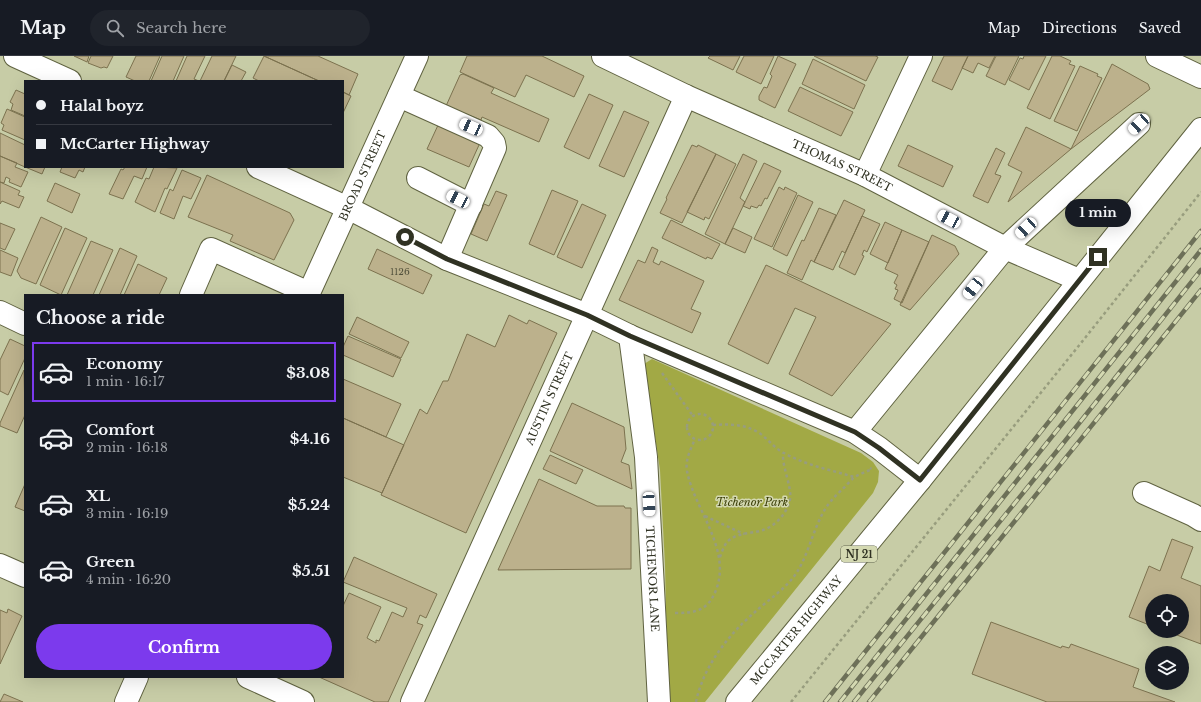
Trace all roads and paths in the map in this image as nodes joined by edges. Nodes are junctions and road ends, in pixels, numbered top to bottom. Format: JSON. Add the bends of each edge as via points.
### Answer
{"nodes":[{"id":1,"x":15,"y":56,"type":"edge"},
{"id":2,"x":418,"y":56,"type":"edge"},
{"id":3,"x":603,"y":56,"type":"edge"},
{"id":4,"x":921,"y":56,"type":"edge"},
{"id":5,"x":1158,"y":56,"type":"edge"},
{"id":6,"x":1201,"y":77,"type":"edge"},
{"id":7,"x":68,"y":80,"type":"edge"},
{"id":8,"x":399,"y":96,"type":"junction"},
{"id":9,"x":686,"y":96,"type":"junction"},
{"id":10,"x":1139,"y":124,"type":"dead end"},
{"id":11,"x":1201,"y":129,"type":"edge"},
{"id":12,"x":260,"y":168,"type":"edge"},
{"id":13,"x":865,"y":175,"type":"junction"},
{"id":14,"x":418,"y":178,"type":"dead end"},
{"id":15,"x":1201,"y":192,"type":"edge"},
{"id":16,"x":471,"y":205,"type":"junction"},
{"id":17,"x":348,"y":208,"type":"junction"},
{"id":18,"x":1005,"y":248,"type":"junction"},
{"id":19,"x":447,"y":259,"type":"junction"},
{"id":20,"x":1079,"y":280,"type":"junction"},
{"id":21,"x":191,"y":294,"type":"edge"},
{"id":22,"x":309,"y":294,"type":"edge"},
{"id":23,"x":0,"y":312,"type":"edge"},
{"id":24,"x":587,"y":315,"type":"junction"},
{"id":25,"x":24,"y":324,"type":"edge"},
{"id":26,"x":630,"y":336,"type":"junction"},
{"id":27,"x":713,"y":425,"type":"junction"},
{"id":28,"x":855,"y":432,"type":"junction"},
{"id":29,"x":695,"y":439,"type":"junction"},
{"id":30,"x":783,"y":453,"type":"junction"},
{"id":31,"x":872,"y":469,"type":"dead end"},
{"id":32,"x":854,"y":477,"type":"junction"},
{"id":33,"x":920,"y":480,"type":"junction"},
{"id":34,"x":1144,"y":494,"type":"dead end"},
{"id":35,"x":705,"y":516,"type":"junction"},
{"id":36,"x":1201,"y":520,"type":"edge"},
{"id":37,"x":745,"y":534,"type":"junction"},
{"id":38,"x":720,"y":558,"type":"junction"},
{"id":39,"x":0,"y":565,"type":"edge"},
{"id":40,"x":24,"y":576,"type":"edge"},
{"id":41,"x":670,"y":614,"type":"dead end"},
{"id":42,"x":137,"y":678,"type":"edge"},
{"id":43,"x":250,"y":678,"type":"edge"},
{"id":44,"x":126,"y":702,"type":"edge"},
{"id":45,"x":303,"y":702,"type":"edge"},
{"id":46,"x":412,"y":702,"type":"edge"},
{"id":47,"x":659,"y":702,"type":"edge"},
{"id":48,"x":696,"y":702,"type":"edge"},
{"id":49,"x":737,"y":702,"type":"edge"},
{"id":50,"x":791,"y":702,"type":"edge"}],
"edges":[{"from":1,"to":7,"type":"street"},
{"from":2,"to":8,"type":"street","name":"BROAD STREET"},
{"from":3,"to":9,"type":"street","name":"THOMAS STREET"},
{"from":4,"to":13,"type":"street"},
{"from":5,"to":6,"type":"street"},
{"from":8,"to":16,"type":"street","via":[[471,127],[488,136],[494,143],[494,154]]},
{"from":8,"to":17,"type":"street","name":"BROAD STREET"},
{"from":9,"to":13,"type":"street","name":"THOMAS STREET"},
{"from":9,"to":24,"type":"street","name":"AUSTIN STREET"},
{"from":10,"to":18,"type":"street"},
{"from":11,"to":20,"type":"street","name":"MCCARTER HIGHWAY","number":"NJ 21"},
{"from":12,"to":17,"type":"street"},
{"from":13,"to":18,"type":"street","name":"THOMAS STREET"},
{"from":14,"to":16,"type":"street"},
{"from":15,"to":50,"type":"path"},
{"from":16,"to":19,"type":"street"},
{"from":17,"to":19,"type":"street"},
{"from":17,"to":22,"type":"street","name":"BROAD STREET"},
{"from":18,"to":20,"type":"street","name":"THOMAS STREET"},
{"from":18,"to":28,"type":"street"},
{"from":19,"to":24,"type":"street"},
{"from":20,"to":33,"type":"street","name":"MCCARTER HIGHWAY","number":"NJ 21"},
{"from":21,"to":22,"type":"street","via":[[211,249]]},
{"from":23,"to":25,"type":"street"},
{"from":24,"to":26,"type":"street"},
{"from":24,"to":46,"type":"street","name":"AUSTIN STREET"},
{"from":26,"to":28,"type":"street"},
{"from":26,"to":47,"type":"street","name":"TICHENOR LANE","via":[[646,457]]},
{"from":27,"to":29,"type":"path","via":[[708,437],[702,440]]},
{"from":27,"to":29,"type":"path","via":[[705,415],[692,416],[687,428]]},
{"from":27,"to":30,"type":"path","via":[[732,424],[758,432]]},
{"from":28,"to":33,"type":"street"},
{"from":29,"to":35,"type":"path","via":[[688,457],[687,471]]},
{"from":30,"to":32,"type":"path"},
{"from":30,"to":37,"type":"path","via":[[791,498],[785,511],[776,523],[764,530]]},
{"from":31,"to":32,"type":"path"},
{"from":32,"to":48,"type":"path","via":[[824,510],[797,573],[777,594],[754,612],[714,659]]},
{"from":33,"to":49,"type":"street","name":"MCCARTER HIGHWAY","number":"NJ 21"},
{"from":34,"to":36,"type":"street"},
{"from":35,"to":37,"type":"path"},
{"from":35,"to":38,"type":"path"},
{"from":37,"to":38,"type":"path","via":[[729,540]]},
{"from":38,"to":41,"type":"path","via":[[718,586],[710,602],[696,612]]},
{"from":39,"to":40,"type":"street"},
{"from":42,"to":44,"type":"street"},
{"from":43,"to":45,"type":"street"}]}
